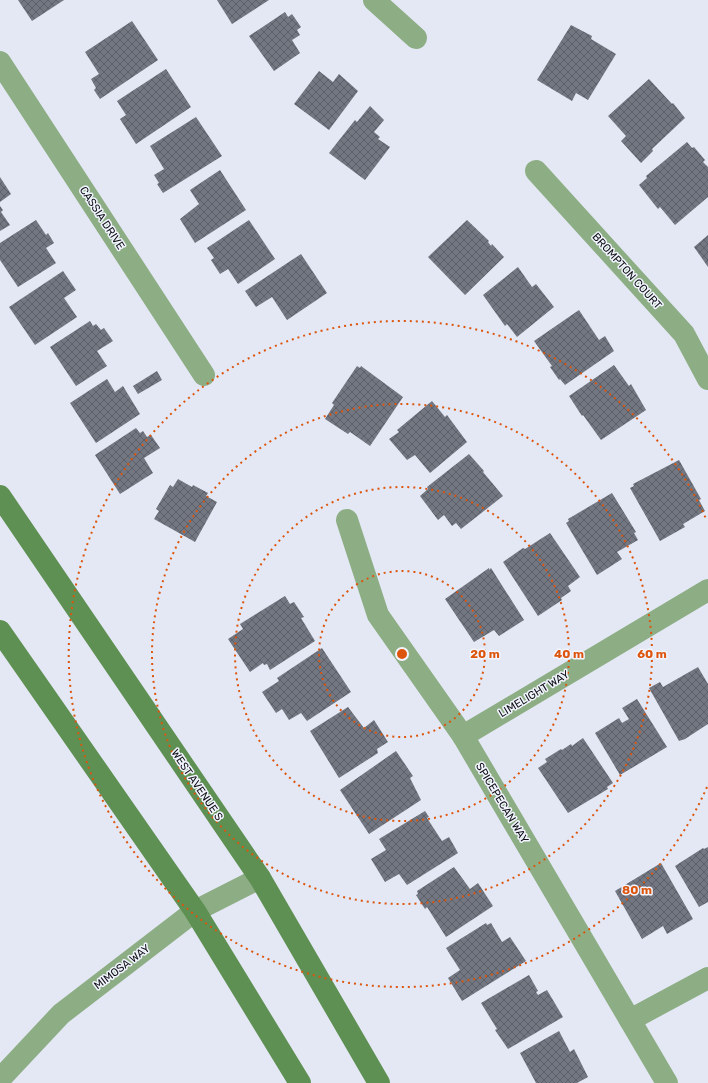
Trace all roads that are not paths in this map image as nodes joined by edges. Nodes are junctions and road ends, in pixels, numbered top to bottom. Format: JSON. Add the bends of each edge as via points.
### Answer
{"nodes":[{"id":1,"x":374,"y":0,"type":"edge"},
{"id":2,"x":416,"y":38,"type":"dead end"},
{"id":3,"x":0,"y":62,"type":"edge"},
{"id":4,"x":536,"y":171,"type":"dead end"},
{"id":5,"x":204,"y":375,"type":"dead end"},
{"id":6,"x":708,"y":379,"type":"edge"},
{"id":7,"x":0,"y":496,"type":"edge"},
{"id":8,"x":347,"y":520,"type":"dead end"},
{"id":9,"x":708,"y":590,"type":"edge"},
{"id":10,"x":0,"y":631,"type":"edge"},
{"id":11,"x":463,"y":736,"type":"junction"},
{"id":12,"x":260,"y":878,"type":"junction"},
{"id":13,"x":195,"y":911,"type":"junction"},
{"id":14,"x":708,"y":978,"type":"edge"},
{"id":15,"x":630,"y":1020,"type":"junction"},
{"id":16,"x":0,"y":1079,"type":"edge"},
{"id":17,"x":300,"y":1083,"type":"edge"},
{"id":18,"x":379,"y":1083,"type":"edge"},
{"id":19,"x":667,"y":1083,"type":"edge"}],
"edges":[{"from":1,"to":2,"type":"street"},
{"from":3,"to":5,"type":"street","name":"CASSIA DRIVE"},
{"from":4,"to":6,"type":"street","name":"BROMPTON COURT","via":[[684,334]]},
{"from":7,"to":12,"type":"street","name":"WEST AVENUE S"},
{"from":8,"to":11,"type":"street","name":"SPICEPECAN WAY","via":[[378,615]]},
{"from":9,"to":11,"type":"street","name":"LIMELIGHT WAY"},
{"from":10,"to":13,"type":"street"},
{"from":11,"to":15,"type":"street","name":"SPICEPECAN WAY"},
{"from":12,"to":13,"type":"street","name":"MIMOSA WAY"},
{"from":12,"to":18,"type":"street","name":"WEST AVENUE S"},
{"from":13,"to":16,"type":"street","name":"MIMOSA WAY","via":[[62,1014]]},
{"from":13,"to":17,"type":"street"},
{"from":14,"to":15,"type":"street"},
{"from":15,"to":19,"type":"street","name":"SPICEPECAN WAY"}]}
